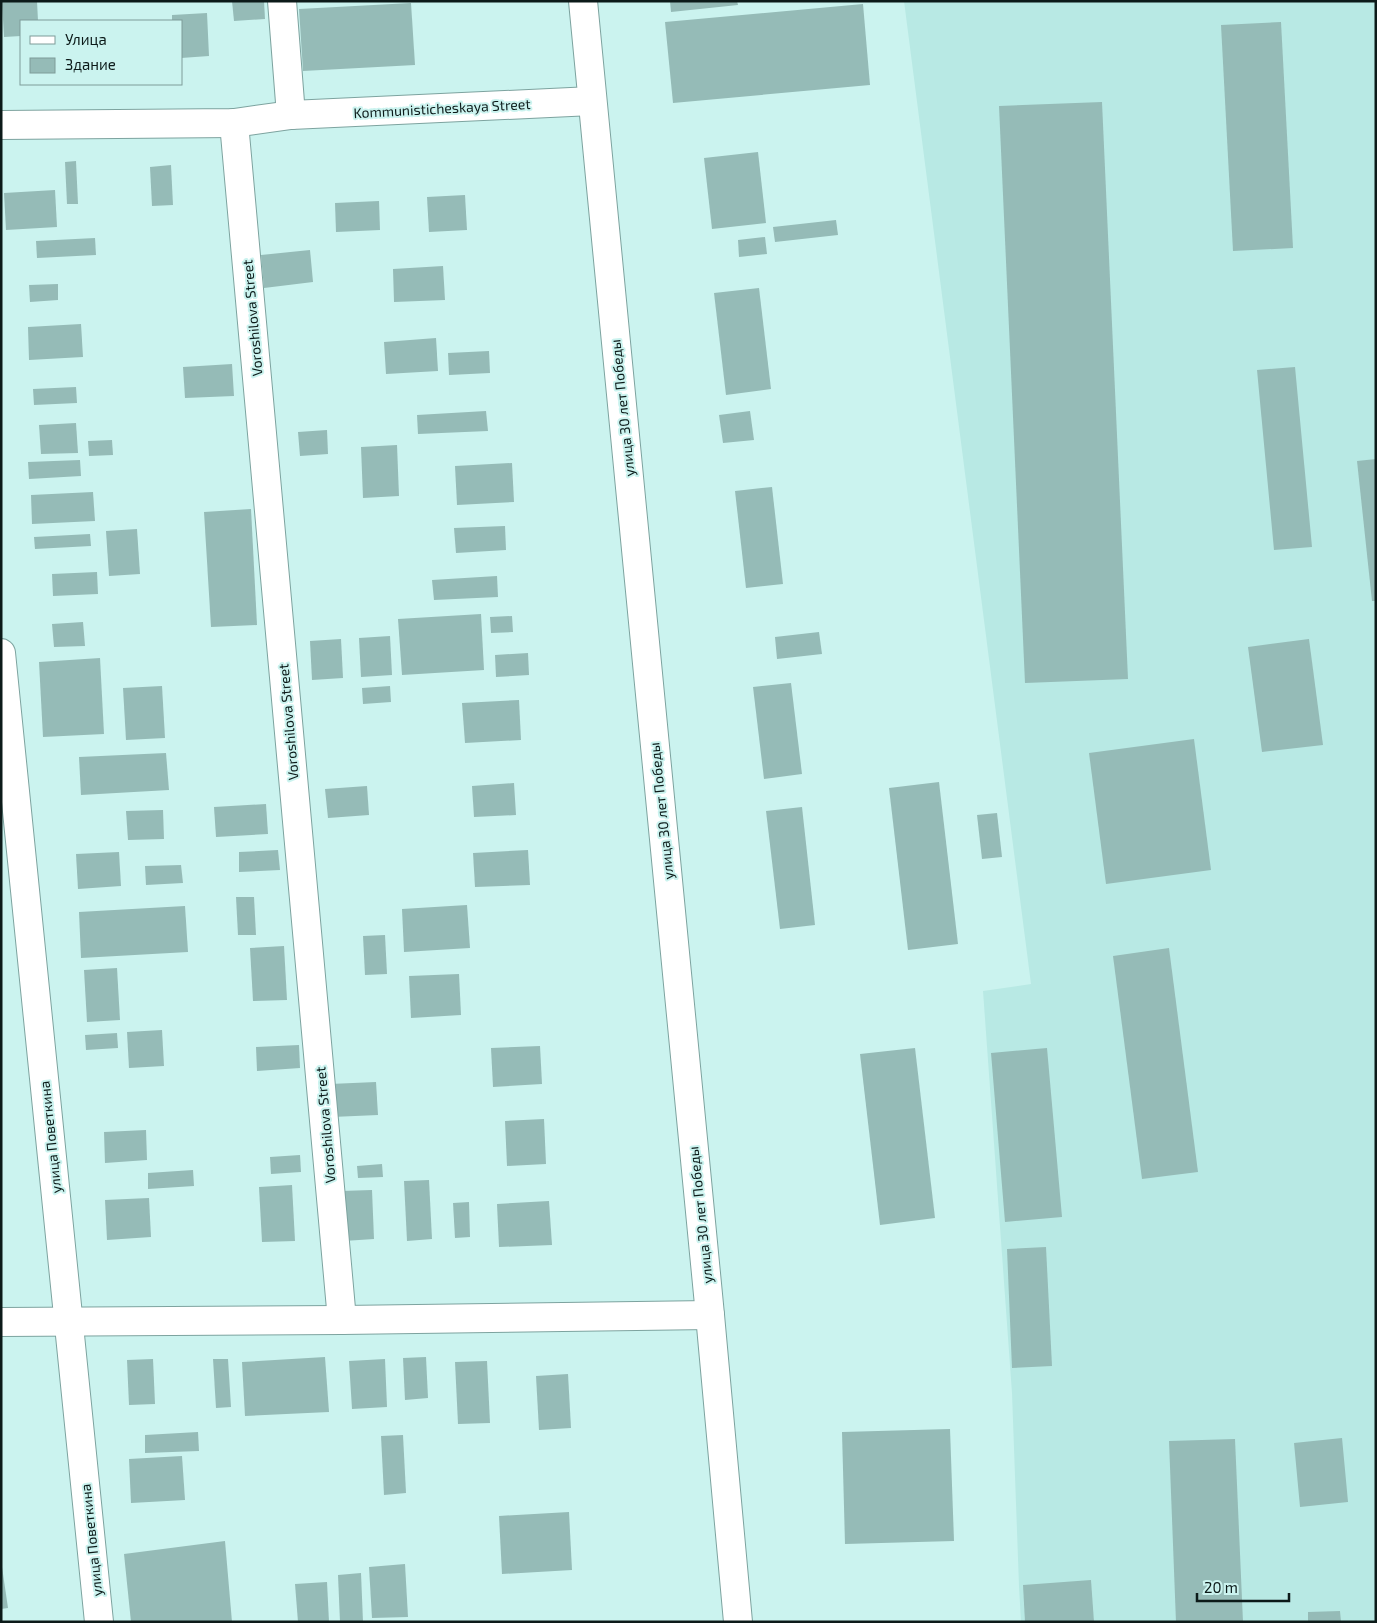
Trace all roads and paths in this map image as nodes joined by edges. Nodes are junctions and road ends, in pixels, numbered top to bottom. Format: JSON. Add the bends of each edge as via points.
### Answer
{"nodes":[{"id":1,"x":282,"y":1,"type":"edge"},
{"id":2,"x":583,"y":1,"type":"edge"},
{"id":3,"x":592,"y":101,"type":"junction"},
{"id":4,"x":291,"y":114,"type":"junction"},
{"id":5,"x":234,"y":123,"type":"junction"},
{"id":6,"x":1,"y":125,"type":"edge"},
{"id":7,"x":1,"y":653,"type":"edge"},
{"id":8,"x":710,"y":1315,"type":"junction"},
{"id":9,"x":342,"y":1320,"type":"junction"},
{"id":10,"x":1,"y":1322,"type":"edge"},
{"id":11,"x":69,"y":1322,"type":"junction"},
{"id":12,"x":99,"y":1622,"type":"edge"},
{"id":13,"x":738,"y":1622,"type":"edge"}],
"edges":[{"from":1,"to":4,"type":"street"},
{"from":2,"to":3,"type":"street","name":"улица 30 лет Победы"},
{"from":3,"to":4,"type":"street","name":"Kommunisticheskaya Street"},
{"from":3,"to":8,"type":"street","name":"улица 30 лет Победы"},
{"from":4,"to":5,"type":"street","name":"Kommunisticheskaya Street"},
{"from":5,"to":6,"type":"street","name":"Kommunisticheskaya Street"},
{"from":5,"to":9,"type":"street","name":"Voroshilova Street"},
{"from":7,"to":11,"type":"street","name":"улица Поветкина"},
{"from":8,"to":9,"type":"street"},
{"from":8,"to":13,"type":"street","name":"улица 30 лет Победы"},
{"from":9,"to":11,"type":"street"},
{"from":10,"to":11,"type":"street"},
{"from":11,"to":12,"type":"street","name":"улица Поветкина"}]}
